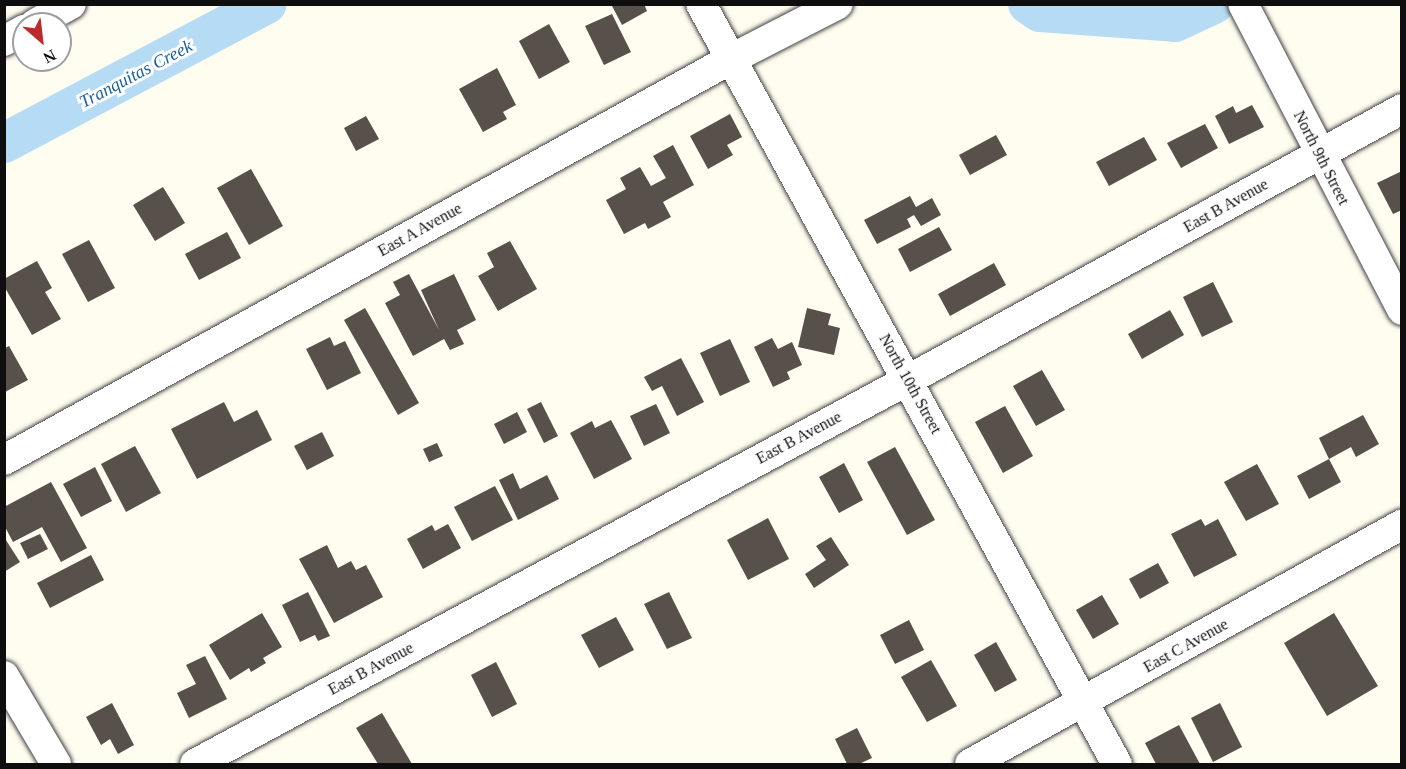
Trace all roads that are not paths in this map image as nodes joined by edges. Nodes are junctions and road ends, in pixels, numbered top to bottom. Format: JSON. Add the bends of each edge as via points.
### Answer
{"nodes":[{"id":1,"x":71,"y":4,"type":"edge"},
{"id":2,"x":701,"y":4,"type":"edge"},
{"id":3,"x":838,"y":4,"type":"edge"},
{"id":4,"x":57,"y":12,"type":"edge"},
{"id":5,"x":1247,"y":12,"type":"edge"},
{"id":6,"x":731,"y":59,"type":"junction"},
{"id":7,"x":1401,"y":109,"type":"edge"},
{"id":8,"x":1319,"y":155,"type":"junction"},
{"id":9,"x":1401,"y":310,"type":"edge"},
{"id":10,"x":908,"y":380,"type":"junction"},
{"id":11,"x":4,"y":460,"type":"edge"},
{"id":12,"x":1401,"y":525,"type":"edge"},
{"id":13,"x":4,"y":676,"type":"edge"},
{"id":14,"x":1084,"y":703,"type":"junction"},
{"id":15,"x":56,"y":765,"type":"edge"},
{"id":16,"x":195,"y":765,"type":"edge"},
{"id":17,"x":970,"y":765,"type":"edge"},
{"id":18,"x":1117,"y":765,"type":"edge"}],
"edges":[{"from":1,"to":4,"type":"street"},
{"from":2,"to":6,"type":"street","name":"North 10th Street"},
{"from":3,"to":6,"type":"street","name":"East A Avenue"},
{"from":5,"to":8,"type":"street","name":"North 9th Street"},
{"from":6,"to":10,"type":"street","name":"North 10th Street"},
{"from":6,"to":11,"type":"street","name":"East A Avenue"},
{"from":7,"to":8,"type":"street","name":"East B Avenue"},
{"from":8,"to":9,"type":"street","name":"North 9th Street"},
{"from":8,"to":10,"type":"street","name":"East B Avenue"},
{"from":10,"to":14,"type":"street","name":"North 10th Street"},
{"from":10,"to":16,"type":"street","name":"East B Avenue"},
{"from":12,"to":14,"type":"street","name":"East C Avenue"},
{"from":13,"to":15,"type":"street"},
{"from":14,"to":17,"type":"street","name":"East C Avenue"},
{"from":14,"to":18,"type":"street","name":"North 10th Street"}]}
